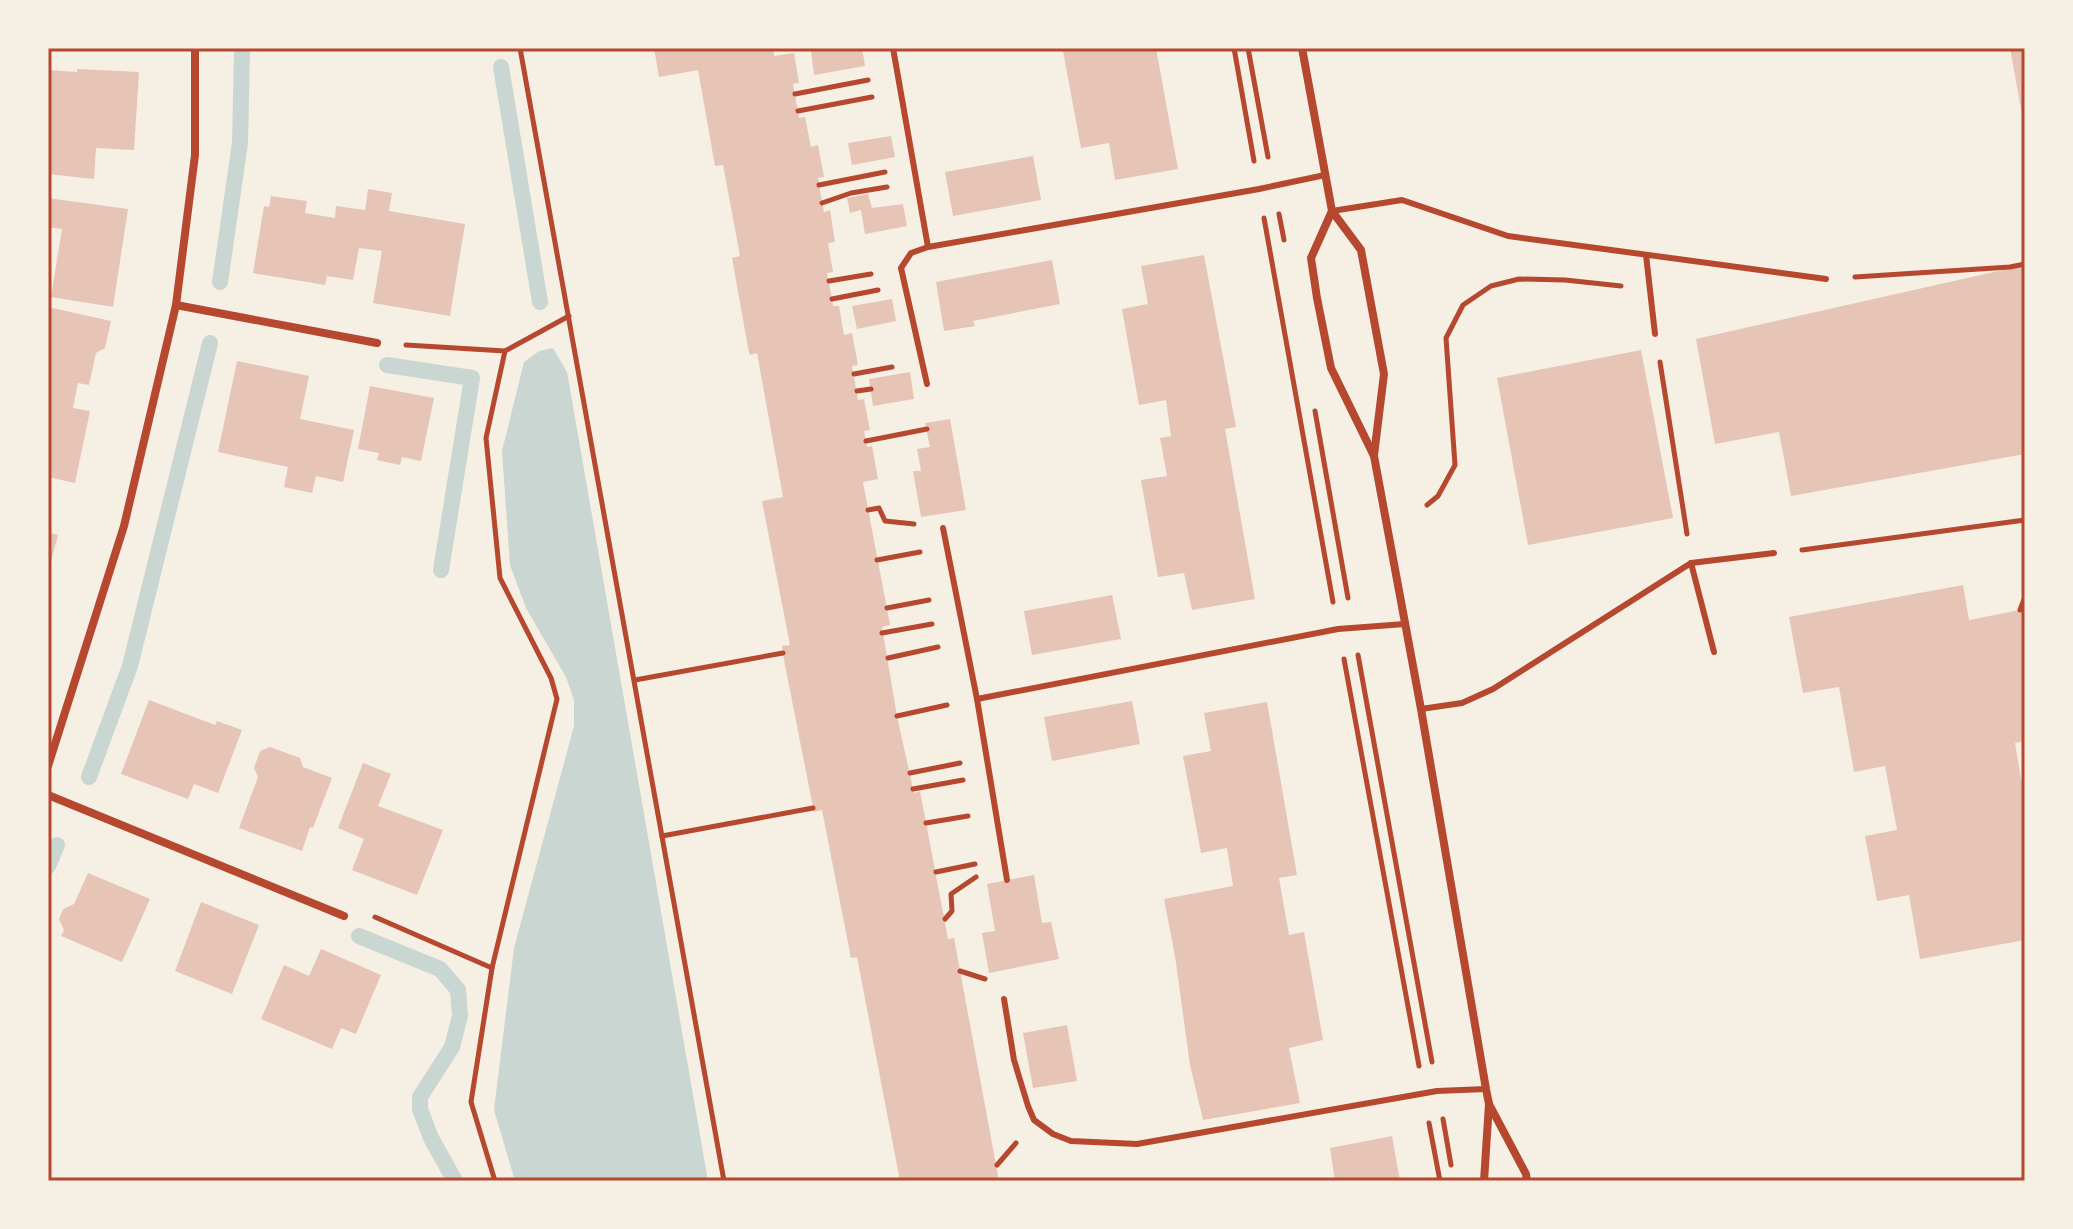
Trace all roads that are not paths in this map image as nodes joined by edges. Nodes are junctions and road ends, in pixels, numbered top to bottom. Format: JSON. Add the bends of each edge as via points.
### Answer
{"nodes":[{"id":1,"x":195,"y":48,"type":"edge"},
{"id":2,"x":893,"y":48,"type":"edge"},
{"id":3,"x":1302,"y":48,"type":"edge"},
{"id":4,"x":1325,"y":175,"type":"junction"},
{"id":5,"x":1332,"y":211,"type":"junction"},
{"id":6,"x":928,"y":247,"type":"junction"},
{"id":7,"x":1646,"y":255,"type":"junction"},
{"id":8,"x":1826,"y":279,"type":"road end"},
{"id":9,"x":176,"y":305,"type":"junction"},
{"id":10,"x":1655,"y":334,"type":"road end"},
{"id":11,"x":377,"y":343,"type":"road end"},
{"id":12,"x":927,"y":384,"type":"dead end"},
{"id":13,"x":1374,"y":456,"type":"junction"},
{"id":14,"x":943,"y":528,"type":"road end"},
{"id":15,"x":1774,"y":553,"type":"road end"},
{"id":16,"x":1691,"y":563,"type":"junction"},
{"id":17,"x":1405,"y":624,"type":"junction"},
{"id":18,"x":1714,"y":652,"type":"dead end"},
{"id":19,"x":977,"y":699,"type":"junction"},
{"id":20,"x":1421,"y":709,"type":"junction"},
{"id":21,"x":48,"y":766,"type":"edge"},
{"id":22,"x":48,"y":795,"type":"edge"},
{"id":23,"x":1007,"y":880,"type":"dead end"},
{"id":24,"x":344,"y":916,"type":"road end"},
{"id":25,"x":1004,"y":999,"type":"dead end"},
{"id":26,"x":1486,"y":1089,"type":"junction"},
{"id":27,"x":1489,"y":1104,"type":"junction"},
{"id":28,"x":1484,"y":1181,"type":"edge"},
{"id":29,"x":1527,"y":1181,"type":"edge"}],
"edges":[{"from":1,"to":9,"type":"street","via":[[195,155]]},
{"from":2,"to":6,"type":"lane"},
{"from":3,"to":4,"type":"street"},
{"from":4,"to":5,"type":"street"},
{"from":4,"to":6,"type":"lane"},
{"from":5,"to":7,"type":"lane","via":[[1402,200],[1508,236]]},
{"from":5,"to":13,"type":"street","via":[[1361,250],[1384,374]]},
{"from":5,"to":13,"type":"street","via":[[1311,258],[1317,298],[1331,368]]},
{"from":6,"to":12,"type":"lane","via":[[911,253],[901,268]]},
{"from":7,"to":8,"type":"lane"},
{"from":7,"to":10,"type":"lane"},
{"from":9,"to":11,"type":"street"},
{"from":9,"to":21,"type":"street","via":[[124,526]]},
{"from":13,"to":17,"type":"street"},
{"from":14,"to":19,"type":"lane"},
{"from":15,"to":16,"type":"lane"},
{"from":16,"to":18,"type":"lane"},
{"from":16,"to":20,"type":"lane","via":[[1493,689],[1462,703]]},
{"from":17,"to":19,"type":"lane","via":[[1338,629]]},
{"from":17,"to":20,"type":"street"},
{"from":19,"to":23,"type":"lane"},
{"from":20,"to":26,"type":"street"},
{"from":22,"to":24,"type":"street"},
{"from":25,"to":26,"type":"lane","via":[[1014,1060],[1034,1120],[1071,1141],[1137,1144],[1437,1091]]},
{"from":26,"to":27,"type":"street"},
{"from":27,"to":28,"type":"street"},
{"from":27,"to":29,"type":"street"}]}
